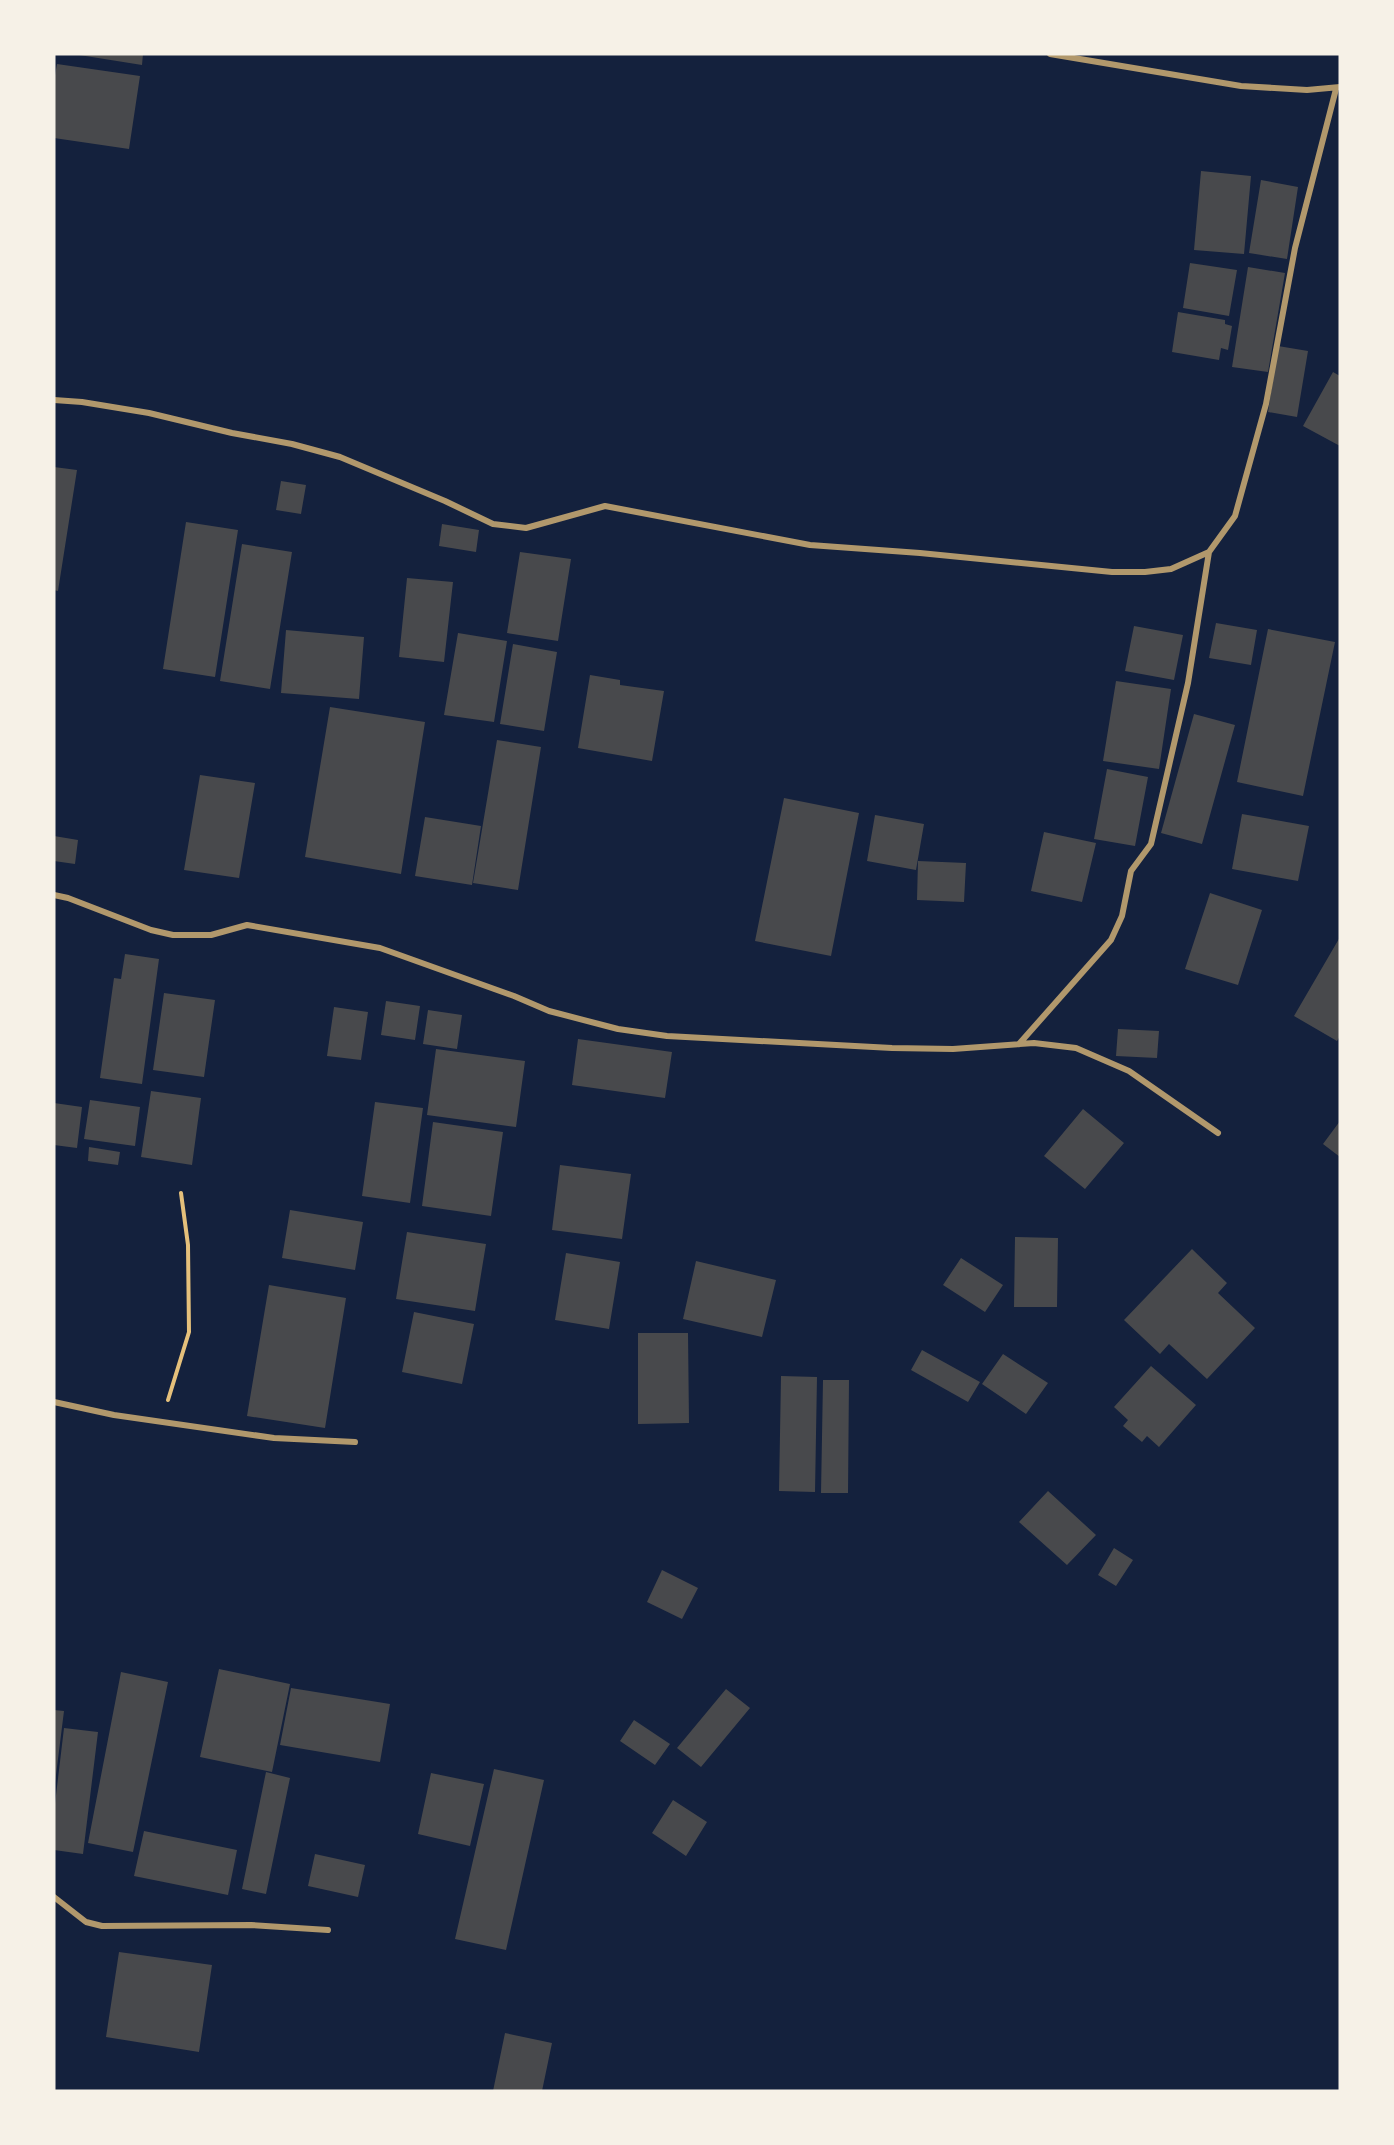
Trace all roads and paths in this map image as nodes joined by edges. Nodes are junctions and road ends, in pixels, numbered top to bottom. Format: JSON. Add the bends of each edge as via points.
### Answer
{"nodes":[{"id":1,"x":1050,"y":54,"type":"edge"},
{"id":2,"x":1338,"y":88,"type":"edge"},
{"id":3,"x":54,"y":400,"type":"edge"},
{"id":4,"x":1209,"y":552,"type":"junction"},
{"id":5,"x":54,"y":896,"type":"edge"},
{"id":6,"x":1018,"y":1044,"type":"junction"},
{"id":7,"x":1218,"y":1133,"type":"dead end"},
{"id":8,"x":181,"y":1192,"type":"dead end"},
{"id":9,"x":54,"y":1402,"type":"edge"},
{"id":10,"x":161,"y":1421,"type":"junction"},
{"id":11,"x":355,"y":1442,"type":"dead end"},
{"id":12,"x":54,"y":1898,"type":"edge"},
{"id":13,"x":328,"y":1930,"type":"dead end"}],
"edges":[{"from":1,"to":2,"type":"street","via":[[1241,86]]},
{"from":2,"to":4,"type":"street","via":[[1295,248],[1266,404],[1235,516]]},
{"from":3,"to":4,"type":"street","via":[[149,413],[292,444],[340,458],[493,524],[526,528],[605,506],[810,545],[1112,572],[1171,569]]},
{"from":4,"to":6,"type":"street","via":[[1188,683],[1151,844],[1131,871],[1122,916],[1111,940]]},
{"from":5,"to":6,"type":"street","via":[[173,935],[211,935],[248,925],[380,948],[549,1011],[667,1036],[892,1048]]},
{"from":6,"to":7,"type":"street","via":[[1034,1042],[1076,1048],[1129,1071]]},
{"from":8,"to":10,"type":"path","via":[[188,1245],[189,1332]]},
{"from":9,"to":10,"type":"street"},
{"from":10,"to":11,"type":"street","via":[[274,1438]]},
{"from":12,"to":13,"type":"street","via":[[86,1922],[102,1926],[251,1925]]}]}
